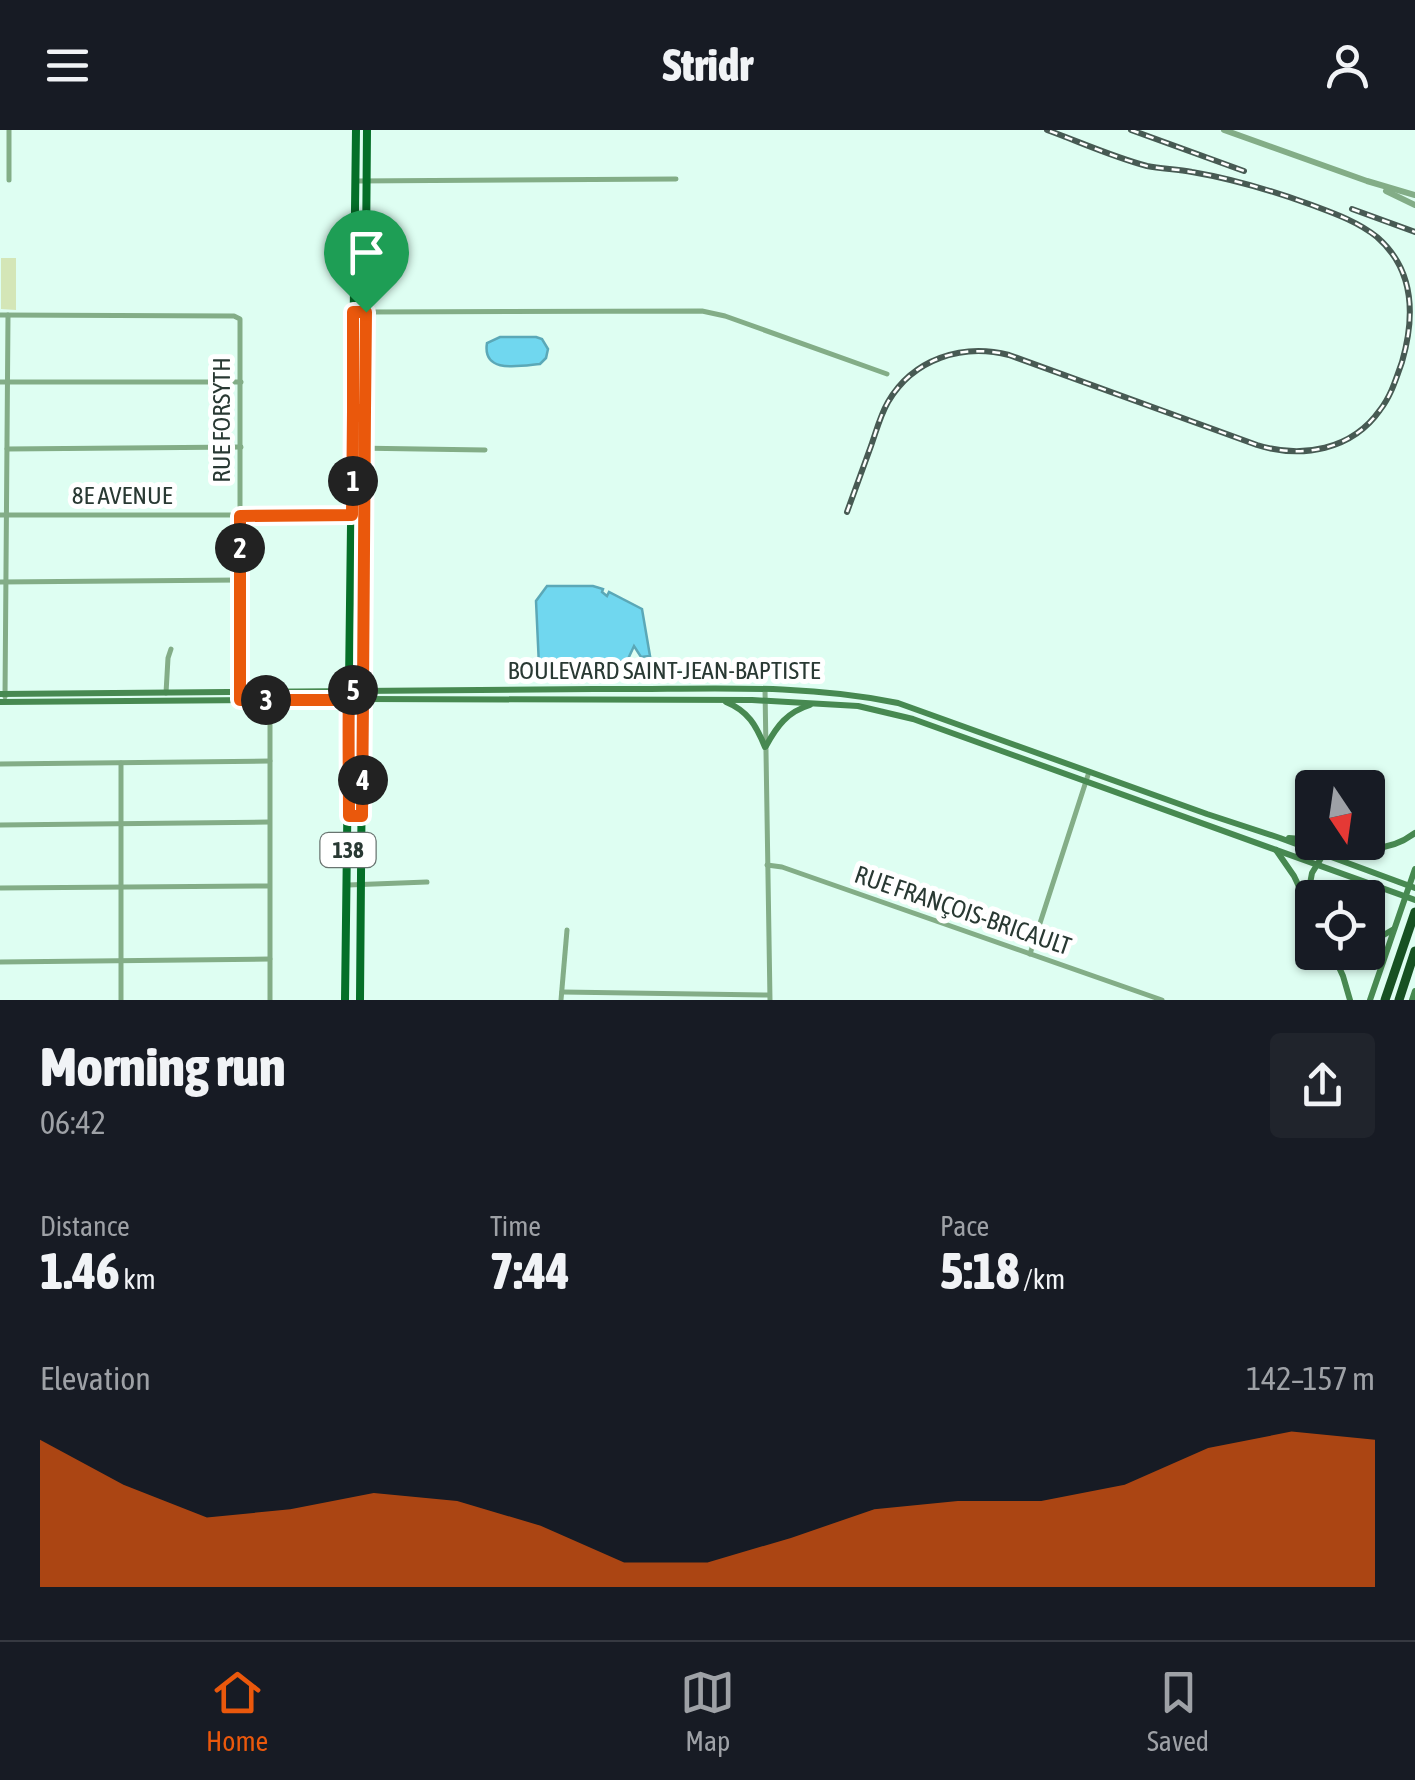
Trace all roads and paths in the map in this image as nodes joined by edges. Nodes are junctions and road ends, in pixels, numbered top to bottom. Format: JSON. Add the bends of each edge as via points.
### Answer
{"nodes":[{"id":1,"x":10,"y":130,"type":"edge"},
{"id":2,"x":356,"y":130,"type":"edge"},
{"id":3,"x":368,"y":130,"type":"edge"},
{"id":4,"x":1224,"y":130,"type":"edge"},
{"id":5,"x":676,"y":179,"type":"dead end"},
{"id":6,"x":8,"y":180,"type":"dead end"},
{"id":7,"x":356,"y":181,"type":"junction"},
{"id":8,"x":366,"y":181,"type":"junction"},
{"id":9,"x":1367,"y":182,"type":"junction"},
{"id":10,"x":1415,"y":195,"type":"edge"},
{"id":11,"x":1415,"y":205,"type":"edge"},
{"id":12,"x":353,"y":312,"type":"junction"},
{"id":13,"x":366,"y":312,"type":"junction"},
{"id":14,"x":4,"y":316,"type":"edge"},
{"id":15,"x":887,"y":374,"type":"dead end"},
{"id":16,"x":4,"y":382,"type":"edge"},
{"id":17,"x":241,"y":382,"type":"junction"},
{"id":18,"x":353,"y":382,"type":"junction"},
{"id":19,"x":365,"y":382,"type":"junction"},
{"id":20,"x":365,"y":410,"type":"junction"},
{"id":21,"x":353,"y":411,"type":"junction"},
{"id":22,"x":7,"y":448,"type":"junction"},
{"id":23,"x":241,"y":448,"type":"junction"},
{"id":24,"x":354,"y":448,"type":"junction"},
{"id":25,"x":364,"y":448,"type":"junction"},
{"id":26,"x":485,"y":450,"type":"dead end"},
{"id":27,"x":352,"y":515,"type":"junction"},
{"id":28,"x":364,"y":515,"type":"junction"},
{"id":29,"x":3,"y":516,"type":"edge"},
{"id":30,"x":240,"y":516,"type":"junction"},
{"id":31,"x":240,"y":580,"type":"junction"},
{"id":32,"x":3,"y":582,"type":"edge"},
{"id":33,"x":350,"y":594,"type":"junction"},
{"id":34,"x":364,"y":595,"type":"junction"},
{"id":35,"x":171,"y":649,"type":"dead end"},
{"id":36,"x":764,"y":688,"type":"junction"},
{"id":37,"x":485,"y":689,"type":"junction"},
{"id":38,"x":514,"y":689,"type":"junction"},
{"id":39,"x":626,"y":689,"type":"junction"},
{"id":40,"x":349,"y":695,"type":"junction"},
{"id":41,"x":363,"y":695,"type":"junction"},
{"id":42,"x":240,"y":696,"type":"junction"},
{"id":43,"x":270,"y":696,"type":"junction"},
{"id":44,"x":165,"y":697,"type":"junction"},
{"id":45,"x":3,"y":698,"type":"edge"},
{"id":46,"x":485,"y":700,"type":"junction"},
{"id":47,"x":514,"y":700,"type":"junction"},
{"id":48,"x":626,"y":700,"type":"junction"},
{"id":49,"x":710,"y":700,"type":"junction"},
{"id":50,"x":764,"y":700,"type":"junction"},
{"id":51,"x":822,"y":703,"type":"junction"},
{"id":52,"x":765,"y":747,"type":"junction"},
{"id":53,"x":270,"y":760,"type":"junction"},
{"id":54,"x":121,"y":762,"type":"junction"},
{"id":55,"x":0,"y":764,"type":"edge"},
{"id":56,"x":1087,"y":776,"type":"junction"},
{"id":57,"x":349,"y":816,"type":"junction"},
{"id":58,"x":362,"y":816,"type":"junction"},
{"id":59,"x":269,"y":822,"type":"junction"},
{"id":60,"x":122,"y":824,"type":"junction"},
{"id":61,"x":0,"y":825,"type":"edge"},
{"id":62,"x":1415,"y":834,"type":"edge"},
{"id":63,"x":1280,"y":838,"type":"junction"},
{"id":64,"x":1295,"y":839,"type":"edge"},
{"id":65,"x":1295,"y":844,"type":"edge"},
{"id":66,"x":1385,"y":848,"type":"edge"},
{"id":67,"x":1276,"y":849,"type":"junction"},
{"id":68,"x":1320,"y":860,"type":"edge"},
{"id":69,"x":1335,"y":860,"type":"edge"},
{"id":70,"x":1317,"y":863,"type":"junction"},
{"id":71,"x":767,"y":865,"type":"junction"},
{"id":72,"x":1415,"y":869,"type":"edge"},
{"id":73,"x":1310,"y":880,"type":"edge"},
{"id":74,"x":1360,"y":880,"type":"edge"},
{"id":75,"x":1295,"y":881,"type":"edge"},
{"id":76,"x":427,"y":882,"type":"dead end"},
{"id":77,"x":361,"y":884,"type":"junction"},
{"id":78,"x":348,"y":885,"type":"junction"},
{"id":79,"x":269,"y":886,"type":"junction"},
{"id":80,"x":122,"y":887,"type":"junction"},
{"id":81,"x":0,"y":888,"type":"edge"},
{"id":82,"x":1415,"y":888,"type":"edge"},
{"id":83,"x":1385,"y":889,"type":"edge"},
{"id":84,"x":1415,"y":900,"type":"edge"},
{"id":85,"x":1415,"y":912,"type":"edge"},
{"id":86,"x":1394,"y":928,"type":"junction"},
{"id":87,"x":567,"y":930,"type":"dead end"},
{"id":88,"x":1385,"y":934,"type":"edge"},
{"id":89,"x":348,"y":938,"type":"junction"},
{"id":90,"x":360,"y":938,"type":"junction"},
{"id":91,"x":1415,"y":952,"type":"edge"},
{"id":92,"x":1030,"y":954,"type":"junction"},
{"id":93,"x":270,"y":959,"type":"junction"},
{"id":94,"x":121,"y":960,"type":"junction"},
{"id":95,"x":0,"y":962,"type":"edge"},
{"id":96,"x":1341,"y":970,"type":"edge"},
{"id":97,"x":346,"y":978,"type":"junction"},
{"id":98,"x":360,"y":978,"type":"junction"},
{"id":99,"x":1415,"y":991,"type":"edge"},
{"id":100,"x":562,"y":996,"type":"edge"},
{"id":101,"x":770,"y":997,"type":"edge"},
{"id":102,"x":1145,"y":997,"type":"edge"},
{"id":103,"x":122,"y":1000,"type":"edge"},
{"id":104,"x":270,"y":1000,"type":"edge"},
{"id":105,"x":345,"y":1000,"type":"edge"},
{"id":106,"x":360,"y":1000,"type":"edge"},
{"id":107,"x":1162,"y":1000,"type":"edge"},
{"id":108,"x":1350,"y":1000,"type":"edge"},
{"id":109,"x":1370,"y":1000,"type":"edge"},
{"id":110,"x":1385,"y":1000,"type":"edge"},
{"id":111,"x":1398,"y":1000,"type":"edge"},
{"id":112,"x":1412,"y":1000,"type":"edge"}],
"edges":[{"from":1,"to":6,"type":"street"},
{"from":2,"to":7,"type":"main road","number":"138"},
{"from":3,"to":8,"type":"main road","number":"138"},
{"from":4,"to":9,"type":"street"},
{"from":5,"to":8,"type":"street"},
{"from":7,"to":8,"type":"street"},
{"from":7,"to":12,"type":"main road","number":"138"},
{"from":8,"to":13,"type":"main road","number":"138"},
{"from":9,"to":10,"type":"street"},
{"from":9,"to":11,"type":"street"},
{"from":12,"to":13,"type":"main road"},
{"from":12,"to":18,"type":"main road","number":"138"},
{"from":13,"to":15,"type":"street","via":[[702,311]]},
{"from":13,"to":19,"type":"main road","number":"138"},
{"from":14,"to":16,"type":"street"},
{"from":14,"to":17,"type":"street","name":"RUE FORSYTH","via":[[234,316],[240,319]]},
{"from":16,"to":17,"type":"street"},
{"from":16,"to":22,"type":"street"},
{"from":17,"to":23,"type":"street","name":"RUE FORSYTH"},
{"from":18,"to":19,"type":"main road"},
{"from":18,"to":21,"type":"main road","number":"138"},
{"from":19,"to":20,"type":"main road","number":"138"},
{"from":20,"to":21,"type":"main road"},
{"from":20,"to":25,"type":"main road","number":"138"},
{"from":21,"to":24,"type":"main road","number":"138"},
{"from":22,"to":23,"type":"street"},
{"from":22,"to":29,"type":"street"},
{"from":23,"to":30,"type":"street","name":"RUE FORSYTH"},
{"from":24,"to":25,"type":"street"},
{"from":24,"to":27,"type":"main road","number":"138"},
{"from":25,"to":26,"type":"street"},
{"from":25,"to":28,"type":"main road","number":"138"},
{"from":27,"to":28,"type":"street","name":"8E AVENUE"},
{"from":27,"to":30,"type":"street","name":"8E AVENUE"},
{"from":27,"to":33,"type":"main road","number":"138"},
{"from":28,"to":34,"type":"main road","number":"138"},
{"from":29,"to":30,"type":"street","name":"8E AVENUE"},
{"from":29,"to":32,"type":"street"},
{"from":30,"to":31,"type":"street","name":"RUE FORSYTH"},
{"from":31,"to":32,"type":"street"},
{"from":31,"to":42,"type":"street","name":"RUE FORSYTH"},
{"from":32,"to":45,"type":"street"},
{"from":33,"to":34,"type":"main road"},
{"from":33,"to":40,"type":"main road","number":"138"},
{"from":34,"to":41,"type":"main road","number":"138"},
{"from":35,"to":44,"type":"street"},
{"from":36,"to":39,"type":"main road","name":"BOULEVARD SAINT-JEAN-BAPTISTE"},
{"from":36,"to":50,"type":"street"},
{"from":36,"to":56,"type":"main road","name":"BOULEVARD SAINT-JEAN-BAPTISTE","via":[[898,703]]},
{"from":37,"to":38,"type":"main road","name":"BOULEVARD SAINT-JEAN-BAPTISTE"},
{"from":37,"to":41,"type":"main road","name":"BOULEVARD SAINT-JEAN-BAPTISTE"},
{"from":37,"to":46,"type":"main road"},
{"from":38,"to":39,"type":"main road","name":"BOULEVARD SAINT-JEAN-BAPTISTE"},
{"from":38,"to":47,"type":"main road"},
{"from":39,"to":48,"type":"main road"},
{"from":40,"to":41,"type":"main road","name":"BOULEVARD SAINT-JEAN-BAPTISTE"},
{"from":40,"to":43,"type":"main road","name":"BOULEVARD SAINT-JEAN-BAPTISTE"},
{"from":40,"to":57,"type":"main road","number":"138"},
{"from":41,"to":46,"type":"main road","name":"BOULEVARD SAINT-JEAN-BAPTISTE"},
{"from":41,"to":58,"type":"main road","number":"138"},
{"from":42,"to":43,"type":"main road","name":"BOULEVARD SAINT-JEAN-BAPTISTE"},
{"from":42,"to":44,"type":"main road","name":"BOULEVARD SAINT-JEAN-BAPTISTE"},
{"from":43,"to":53,"type":"street"},
{"from":44,"to":45,"type":"main road","name":"BOULEVARD SAINT-JEAN-BAPTISTE"},
{"from":46,"to":47,"type":"main road","name":"BOULEVARD SAINT-JEAN-BAPTISTE"},
{"from":47,"to":48,"type":"main road","name":"BOULEVARD SAINT-JEAN-BAPTISTE"},
{"from":48,"to":49,"type":"main road","name":"BOULEVARD SAINT-JEAN-BAPTISTE"},
{"from":49,"to":50,"type":"main road","name":"BOULEVARD SAINT-JEAN-BAPTISTE"},
{"from":49,"to":52,"type":"main road","via":[[738,707]]},
{"from":50,"to":51,"type":"main road","name":"BOULEVARD SAINT-JEAN-BAPTISTE"},
{"from":50,"to":52,"type":"street"},
{"from":51,"to":52,"type":"main road","via":[[785,717]]},
{"from":51,"to":56,"type":"main road","name":"BOULEVARD SAINT-JEAN-BAPTISTE","via":[[913,719]]},
{"from":52,"to":71,"type":"street"},
{"from":53,"to":54,"type":"street"},
{"from":53,"to":59,"type":"street"},
{"from":54,"to":55,"type":"street"},
{"from":54,"to":60,"type":"street"},
{"from":56,"to":63,"type":"main road","name":"BOULEVARD SAINT-JEAN-BAPTISTE"},
{"from":56,"to":67,"type":"main road","name":"BOULEVARD SAINT-JEAN-BAPTISTE"},
{"from":56,"to":92,"type":"street"},
{"from":57,"to":58,"type":"main road"},
{"from":57,"to":78,"type":"main road","number":"138"},
{"from":58,"to":77,"type":"main road","number":"138"},
{"from":59,"to":60,"type":"street"},
{"from":59,"to":79,"type":"street"},
{"from":60,"to":61,"type":"street"},
{"from":60,"to":80,"type":"street"},
{"from":62,"to":66,"type":"main road"},
{"from":63,"to":64,"type":"main road"},
{"from":63,"to":65,"type":"main road","name":"BOULEVARD SAINT-JEAN-BAPTISTE"},
{"from":67,"to":70,"type":"main road","name":"BOULEVARD SAINT-JEAN-BAPTISTE"},
{"from":67,"to":75,"type":"main road"},
{"from":68,"to":70,"type":"main road"},
{"from":69,"to":82,"type":"main road","name":"BOULEVARD SAINT-JEAN-BAPTISTE"},
{"from":70,"to":73,"type":"main road"},
{"from":70,"to":74,"type":"main road","name":"BOULEVARD SAINT-JEAN-BAPTISTE"},
{"from":71,"to":92,"type":"street","name":"RUE FRANÇOIS-BRICAULT"},
{"from":71,"to":101,"type":"street"},
{"from":72,"to":86,"type":"main road"},
{"from":76,"to":77,"type":"street"},
{"from":77,"to":78,"type":"street"},
{"from":77,"to":90,"type":"main road","number":"138"},
{"from":78,"to":89,"type":"main road","number":"138"},
{"from":79,"to":80,"type":"street"},
{"from":79,"to":93,"type":"street"},
{"from":80,"to":81,"type":"street"},
{"from":80,"to":94,"type":"street"},
{"from":83,"to":84,"type":"main road","name":"BOULEVARD SAINT-JEAN-BAPTISTE"},
{"from":85,"to":110,"type":"highway"},
{"from":86,"to":88,"type":"main road"},
{"from":86,"to":109,"type":"main road"},
{"from":87,"to":100,"type":"street"},
{"from":89,"to":90,"type":"main road"},
{"from":89,"to":97,"type":"main road","number":"138"},
{"from":90,"to":98,"type":"main road","number":"138"},
{"from":91,"to":111,"type":"highway"},
{"from":92,"to":102,"type":"street","name":"RUE FRANÇOIS-BRICAULT"},
{"from":93,"to":94,"type":"street"},
{"from":93,"to":104,"type":"street"},
{"from":94,"to":95,"type":"street"},
{"from":94,"to":103,"type":"street"},
{"from":96,"to":108,"type":"main road"},
{"from":97,"to":98,"type":"main road"},
{"from":97,"to":105,"type":"main road","number":"138"},
{"from":98,"to":106,"type":"main road","number":"138"},
{"from":99,"to":112,"type":"main road"},
{"from":100,"to":101,"type":"street"},
{"from":102,"to":107,"type":"street","name":"RUE FRANÇOIS-BRICAULT"}]}
